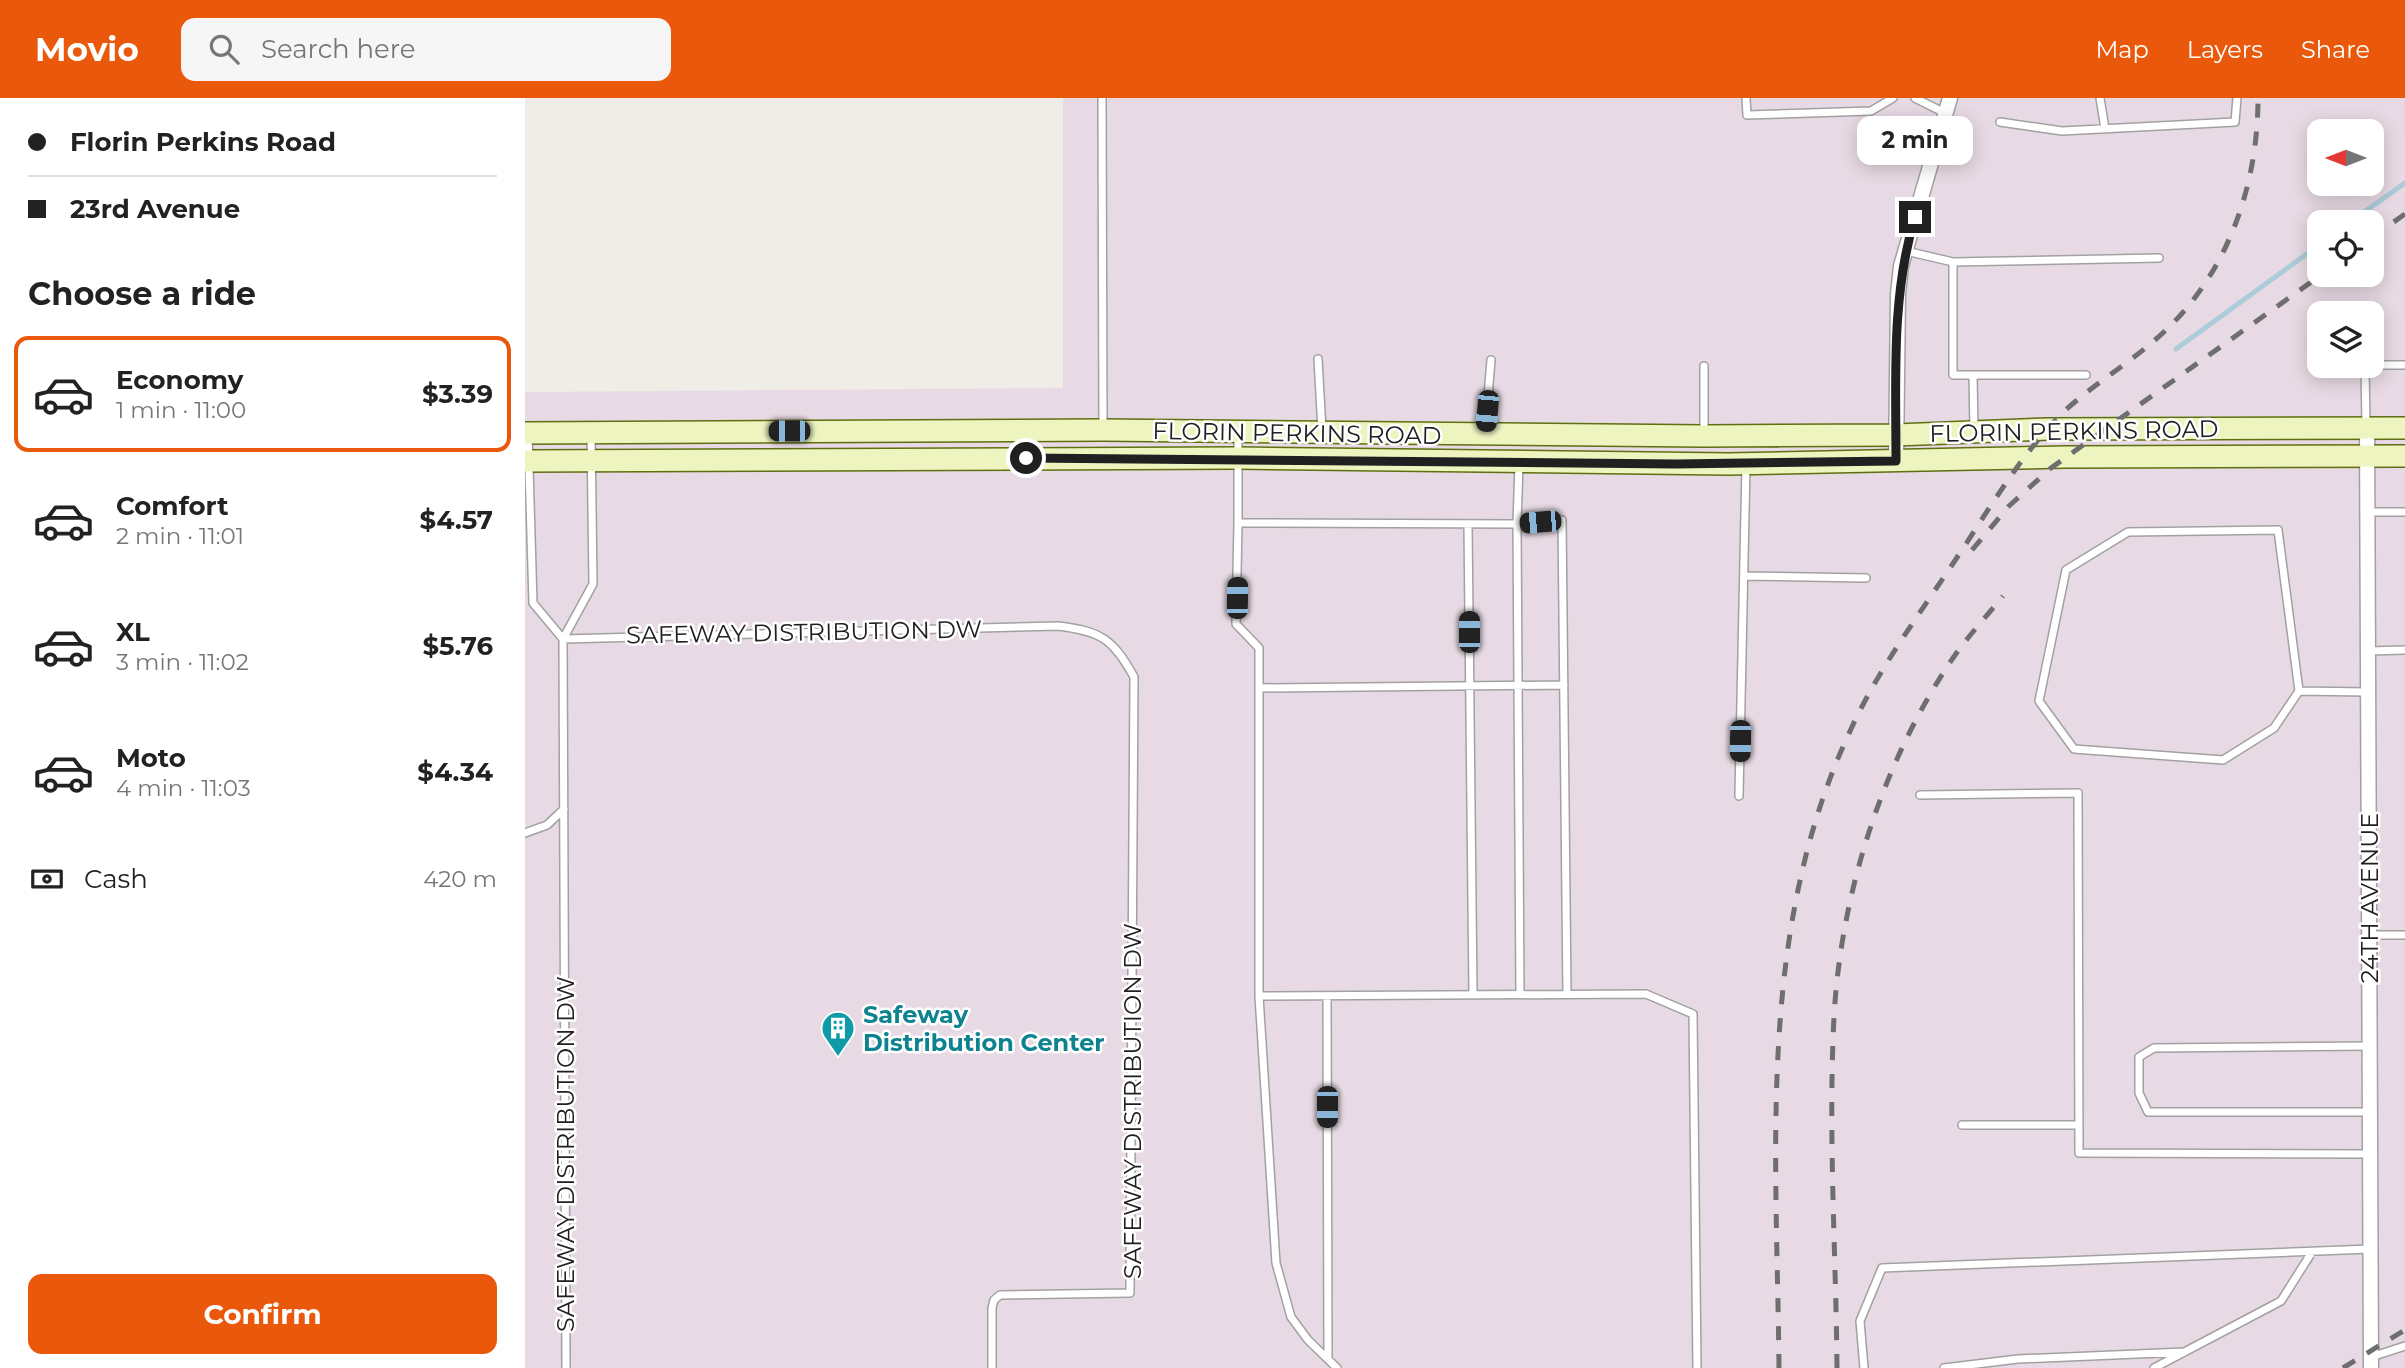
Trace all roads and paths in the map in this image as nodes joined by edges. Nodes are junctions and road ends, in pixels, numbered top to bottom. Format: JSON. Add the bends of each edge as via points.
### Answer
{"nodes":[{"id":1,"x":1102,"y":98,"type":"edge"},
{"id":2,"x":1746,"y":98,"type":"edge"},
{"id":3,"x":1893,"y":98,"type":"edge"},
{"id":4,"x":1915,"y":98,"type":"edge"},
{"id":5,"x":1950,"y":98,"type":"edge"},
{"id":6,"x":2100,"y":98,"type":"edge"},
{"id":7,"x":2237,"y":98,"type":"edge"},
{"id":8,"x":1946,"y":113,"type":"junction"},
{"id":9,"x":2000,"y":122,"type":"dead end"},
{"id":10,"x":2105,"y":129,"type":"junction"},
{"id":11,"x":1905,"y":251,"type":"junction"},
{"id":12,"x":2159,"y":258,"type":"dead end"},
{"id":13,"x":1953,"y":262,"type":"junction"},
{"id":14,"x":1318,"y":359,"type":"dead end"},
{"id":15,"x":1491,"y":360,"type":"dead end"},
{"id":16,"x":2384,"y":365,"type":"edge"},
{"id":17,"x":2405,"y":365,"type":"edge"},
{"id":18,"x":1704,"y":366,"type":"dead end"},
{"id":19,"x":1973,"y":375,"type":"junction"},
{"id":20,"x":2086,"y":375,"type":"dead end"},
{"id":21,"x":2365,"y":378,"type":"edge"},
{"id":22,"x":2367,"y":428,"type":"junction"},
{"id":23,"x":2405,"y":428,"type":"edge"},
{"id":24,"x":1103,"y":430,"type":"junction"},
{"id":25,"x":1322,"y":430,"type":"junction"},
{"id":26,"x":1238,"y":432,"type":"junction"},
{"id":27,"x":1974,"y":432,"type":"junction"},
{"id":28,"x":527,"y":433,"type":"edge"},
{"id":29,"x":591,"y":433,"type":"junction"},
{"id":30,"x":1896,"y":435,"type":"junction"},
{"id":31,"x":1485,"y":436,"type":"junction"},
{"id":32,"x":1704,"y":436,"type":"junction"},
{"id":33,"x":2367,"y":456,"type":"junction"},
{"id":34,"x":2405,"y":456,"type":"edge"},
{"id":35,"x":1238,"y":458,"type":"junction"},
{"id":36,"x":527,"y":461,"type":"edge"},
{"id":37,"x":592,"y":461,"type":"junction"},
{"id":38,"x":1896,"y":461,"type":"junction"},
{"id":39,"x":1519,"y":463,"type":"junction"},
{"id":40,"x":1746,"y":464,"type":"junction"},
{"id":41,"x":2367,"y":512,"type":"junction"},
{"id":42,"x":2405,"y":512,"type":"edge"},
{"id":43,"x":1238,"y":523,"type":"junction"},
{"id":44,"x":1468,"y":524,"type":"junction"},
{"id":45,"x":1517,"y":524,"type":"junction"},
{"id":46,"x":1744,"y":576,"type":"junction"},
{"id":47,"x":1866,"y":578,"type":"dead end"},
{"id":48,"x":563,"y":639,"type":"junction"},
{"id":49,"x":2405,"y":650,"type":"edge"},
{"id":50,"x":2367,"y":652,"type":"junction"},
{"id":51,"x":1564,"y":685,"type":"junction"},
{"id":52,"x":1470,"y":686,"type":"junction"},
{"id":53,"x":1518,"y":686,"type":"junction"},
{"id":54,"x":1259,"y":688,"type":"junction"},
{"id":55,"x":2299,"y":691,"type":"junction"},
{"id":56,"x":2367,"y":692,"type":"junction"},
{"id":57,"x":1920,"y":795,"type":"dead end"},
{"id":58,"x":1739,"y":796,"type":"dead end"},
{"id":59,"x":564,"y":809,"type":"junction"},
{"id":60,"x":525,"y":833,"type":"edge"},
{"id":61,"x":2370,"y":935,"type":"junction"},
{"id":62,"x":2405,"y":935,"type":"edge"},
{"id":63,"x":1567,"y":994,"type":"junction"},
{"id":64,"x":1473,"y":995,"type":"junction"},
{"id":65,"x":1520,"y":995,"type":"junction"},
{"id":66,"x":1259,"y":996,"type":"junction"},
{"id":67,"x":1327,"y":996,"type":"junction"},
{"id":68,"x":2370,"y":1046,"type":"junction"},
{"id":69,"x":2370,"y":1112,"type":"junction"},
{"id":70,"x":1962,"y":1125,"type":"dead end"},
{"id":71,"x":2078,"y":1125,"type":"junction"},
{"id":72,"x":2370,"y":1154,"type":"junction"},
{"id":73,"x":2370,"y":1250,"type":"junction"},
{"id":74,"x":2312,"y":1252,"type":"junction"},
{"id":75,"x":2405,"y":1346,"type":"edge"},
{"id":76,"x":2184,"y":1352,"type":"junction"},
{"id":77,"x":1328,"y":1357,"type":"junction"},
{"id":78,"x":2371,"y":1362,"type":"edge"},
{"id":79,"x":566,"y":1368,"type":"edge"},
{"id":80,"x":992,"y":1368,"type":"edge"},
{"id":81,"x":1337,"y":1368,"type":"edge"},
{"id":82,"x":1697,"y":1368,"type":"edge"},
{"id":83,"x":1864,"y":1368,"type":"edge"},
{"id":84,"x":1944,"y":1368,"type":"edge"},
{"id":85,"x":2154,"y":1368,"type":"edge"}],
"edges":[{"from":1,"to":24,"type":"lane"},
{"from":2,"to":3,"type":"lane","via":[[1747,115],[1871,111]]},
{"from":4,"to":8,"type":"lane"},
{"from":5,"to":8,"type":"street"},
{"from":6,"to":10,"type":"lane"},
{"from":7,"to":10,"type":"lane","via":[[2235,122]]},
{"from":8,"to":11,"type":"street"},
{"from":9,"to":10,"type":"lane","via":[[2062,131]]},
{"from":11,"to":13,"type":"lane"},
{"from":11,"to":30,"type":"street","via":[[1898,294]]},
{"from":12,"to":13,"type":"lane"},
{"from":13,"to":19,"type":"lane","via":[[1952,375]]},
{"from":14,"to":25,"type":"lane"},
{"from":15,"to":31,"type":"lane"},
{"from":16,"to":17,"type":"lane"},
{"from":18,"to":32,"type":"lane"},
{"from":19,"to":20,"type":"lane"},
{"from":19,"to":27,"type":"lane"},
{"from":21,"to":22,"type":"lane"},
{"from":22,"to":23,"type":"main road","name":"FLORIN PERKINS ROAD"},
{"from":22,"to":27,"type":"main road","name":"FLORIN PERKINS ROAD"},
{"from":22,"to":33,"type":"street","name":"24TH AVENUE"},
{"from":24,"to":26,"type":"main road","name":"FLORIN PERKINS ROAD"},
{"from":24,"to":29,"type":"main road","name":"FLORIN PERKINS ROAD"},
{"from":25,"to":26,"type":"main road","name":"FLORIN PERKINS ROAD"},
{"from":25,"to":31,"type":"main road","name":"FLORIN PERKINS ROAD"},
{"from":26,"to":35,"type":"lane"},
{"from":27,"to":30,"type":"main road","name":"FLORIN PERKINS ROAD"},
{"from":28,"to":29,"type":"main road","name":"FLORIN PERKINS ROAD"},
{"from":28,"to":36,"type":"lane"},
{"from":29,"to":37,"type":"lane"},
{"from":30,"to":32,"type":"main road","name":"FLORIN PERKINS ROAD"},
{"from":30,"to":38,"type":"street"},
{"from":31,"to":32,"type":"main road","name":"FLORIN PERKINS ROAD"},
{"from":33,"to":34,"type":"main road","name":"FLORIN PERKINS ROAD"},
{"from":33,"to":38,"type":"main road","name":"FLORIN PERKINS ROAD"},
{"from":33,"to":41,"type":"street","name":"24TH AVENUE"},
{"from":35,"to":37,"type":"main road","name":"FLORIN PERKINS ROAD"},
{"from":35,"to":39,"type":"main road","name":"FLORIN PERKINS ROAD"},
{"from":35,"to":43,"type":"lane"},
{"from":36,"to":37,"type":"main road","name":"FLORIN PERKINS ROAD"},
{"from":36,"to":48,"type":"lane","via":[[533,603]]},
{"from":37,"to":48,"type":"lane","via":[[593,584]]},
{"from":38,"to":40,"type":"main road","name":"FLORIN PERKINS ROAD"},
{"from":39,"to":40,"type":"main road","name":"FLORIN PERKINS ROAD"},
{"from":39,"to":45,"type":"lane"},
{"from":40,"to":46,"type":"lane"},
{"from":41,"to":42,"type":"lane"},
{"from":41,"to":50,"type":"street","name":"24TH AVENUE"},
{"from":43,"to":44,"type":"lane"},
{"from":43,"to":54,"type":"lane","via":[[1237,624],[1259,649]]},
{"from":44,"to":45,"type":"lane"},
{"from":44,"to":52,"type":"lane"},
{"from":45,"to":51,"type":"lane","via":[[1562,520]]},
{"from":45,"to":53,"type":"lane"},
{"from":46,"to":47,"type":"lane"},
{"from":46,"to":58,"type":"lane"},
{"from":48,"to":59,"type":"lane","name":"SAFEWAY DISTRIBUTION DW"},
{"from":48,"to":80,"type":"lane","name":"SAFEWAY DISTRIBUTION DW","via":[[1058,626],[1090,629],[1118,648],[1134,677],[1130,1293],[1000,1296],[992,1308]]},
{"from":49,"to":50,"type":"lane"},
{"from":50,"to":56,"type":"street","name":"24TH AVENUE"},
{"from":51,"to":53,"type":"lane"},
{"from":51,"to":63,"type":"lane"},
{"from":52,"to":53,"type":"lane"},
{"from":52,"to":54,"type":"lane"},
{"from":52,"to":64,"type":"lane"},
{"from":53,"to":65,"type":"lane"},
{"from":54,"to":66,"type":"lane"},
{"from":55,"to":55,"type":"lane","via":[[2274,728],[2223,760],[2074,749],[2039,701],[2066,570],[2128,532],[2278,530]]},
{"from":55,"to":56,"type":"lane"},
{"from":56,"to":61,"type":"street","name":"24TH AVENUE"},
{"from":57,"to":71,"type":"lane","via":[[2078,793]]},
{"from":59,"to":60,"type":"lane","via":[[547,825]]},
{"from":59,"to":79,"type":"lane","name":"SAFEWAY DISTRIBUTION DW"},
{"from":61,"to":62,"type":"lane"},
{"from":61,"to":68,"type":"street","name":"24TH AVENUE"},
{"from":63,"to":65,"type":"lane"},
{"from":63,"to":82,"type":"lane","via":[[1646,994],[1693,1014]]},
{"from":64,"to":65,"type":"lane"},
{"from":64,"to":67,"type":"lane"},
{"from":66,"to":67,"type":"lane"},
{"from":66,"to":77,"type":"lane","via":[[1279,1284],[1299,1328]]},
{"from":67,"to":77,"type":"lane"},
{"from":68,"to":69,"type":"street","name":"24TH AVENUE"},
{"from":68,"to":69,"type":"lane","via":[[2149,1049],[2139,1057],[2139,1093],[2148,1112]]},
{"from":69,"to":72,"type":"street","name":"24TH AVENUE"},
{"from":70,"to":71,"type":"lane"},
{"from":71,"to":72,"type":"lane","via":[[2079,1153]]},
{"from":72,"to":73,"type":"street","name":"24TH AVENUE"},
{"from":73,"to":74,"type":"lane"},
{"from":73,"to":78,"type":"street","name":"24TH AVENUE"},
{"from":74,"to":76,"type":"lane","via":[[2281,1301]]},
{"from":74,"to":83,"type":"lane","via":[[1882,1268],[1860,1321]]},
{"from":75,"to":78,"type":"lane"},
{"from":76,"to":84,"type":"lane","via":[[2018,1359]]},
{"from":76,"to":85,"type":"lane"},
{"from":77,"to":81,"type":"lane"}]}
